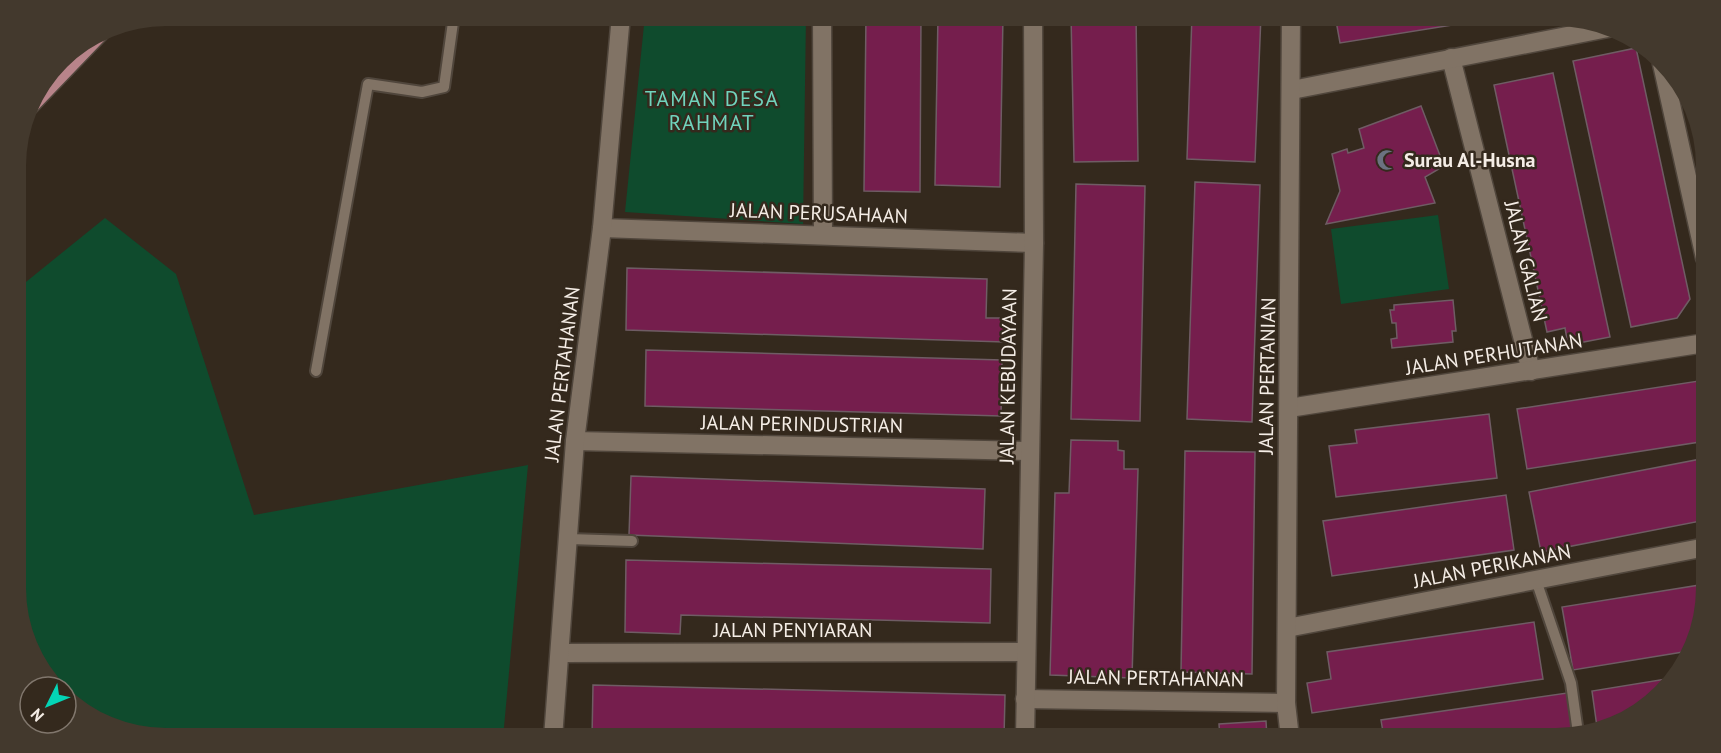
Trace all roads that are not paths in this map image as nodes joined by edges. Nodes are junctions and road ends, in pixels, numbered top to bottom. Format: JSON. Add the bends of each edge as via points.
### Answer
{"nodes":[{"id":1,"x":452,"y":26,"type":"edge"},
{"id":2,"x":620,"y":26,"type":"edge"},
{"id":3,"x":822,"y":26,"type":"edge"},
{"id":4,"x":1033,"y":26,"type":"edge"},
{"id":5,"x":1291,"y":26,"type":"edge"},
{"id":6,"x":1593,"y":31,"type":"edge"},
{"id":7,"x":1451,"y":58,"type":"junction"},
{"id":8,"x":1665,"y":79,"type":"edge"},
{"id":9,"x":1292,"y":90,"type":"junction"},
{"id":10,"x":1696,"y":217,"type":"edge"},
{"id":11,"x":602,"y":228,"type":"junction"},
{"id":12,"x":822,"y":235,"type":"junction"},
{"id":13,"x":1034,"y":243,"type":"junction"},
{"id":14,"x":1696,"y":344,"type":"edge"},
{"id":15,"x":316,"y":371,"type":"dead end"},
{"id":16,"x":1531,"y":371,"type":"junction"},
{"id":17,"x":1289,"y":408,"type":"junction"},
{"id":18,"x":575,"y":441,"type":"junction"},
{"id":19,"x":1029,"y":451,"type":"junction"},
{"id":20,"x":569,"y":539,"type":"junction"},
{"id":21,"x":632,"y":541,"type":"dead end"},
{"id":22,"x":1696,"y":550,"type":"edge"},
{"id":23,"x":1536,"y":580,"type":"junction"},
{"id":24,"x":1287,"y":628,"type":"junction"},
{"id":25,"x":1026,"y":652,"type":"junction"},
{"id":26,"x":560,"y":653,"type":"junction"},
{"id":27,"x":1025,"y":699,"type":"junction"},
{"id":28,"x":1286,"y":703,"type":"junction"},
{"id":29,"x":1577,"y":726,"type":"edge"},
{"id":30,"x":1025,"y":727,"type":"edge"},
{"id":31,"x":1289,"y":727,"type":"edge"},
{"id":32,"x":554,"y":728,"type":"edge"}],
"edges":[{"from":1,"to":15,"type":"lane","via":[[444,87],[422,92],[368,84]]},
{"from":2,"to":11,"type":"street","name":"JALAN PERTAHANAN"},
{"from":3,"to":12,"type":"street"},
{"from":4,"to":13,"type":"street","name":"JALAN KEBUDAYAAN"},
{"from":5,"to":9,"type":"street","name":"JALAN PERTANIAN"},
{"from":6,"to":7,"type":"street"},
{"from":7,"to":9,"type":"street"},
{"from":7,"to":16,"type":"street","name":"JALAN GALIAN"},
{"from":8,"to":10,"type":"street"},
{"from":9,"to":17,"type":"street","name":"JALAN PERTANIAN"},
{"from":11,"to":12,"type":"street","name":"JALAN PERUSAHAAN"},
{"from":11,"to":18,"type":"street","name":"JALAN PERTAHANAN"},
{"from":12,"to":13,"type":"street","name":"JALAN PERUSAHAAN"},
{"from":13,"to":19,"type":"street","name":"JALAN KEBUDAYAAN"},
{"from":14,"to":16,"type":"street","name":"JALAN PERHUTANAN"},
{"from":16,"to":17,"type":"street","name":"JALAN PERHUTANAN"},
{"from":17,"to":24,"type":"street","name":"JALAN PERTANIAN"},
{"from":18,"to":19,"type":"street","name":"JALAN PERINDUSTRIAN"},
{"from":18,"to":20,"type":"street","name":"JALAN PERTAHANAN"},
{"from":19,"to":25,"type":"street","name":"JALAN KEBUDAYAAN"},
{"from":20,"to":21,"type":"lane"},
{"from":20,"to":26,"type":"street","name":"JALAN PERTAHANAN"},
{"from":22,"to":23,"type":"street","name":"JALAN PERIKANAN"},
{"from":23,"to":24,"type":"street","name":"JALAN PERIKANAN"},
{"from":23,"to":29,"type":"lane","via":[[1571,683]]},
{"from":24,"to":28,"type":"street","name":"JALAN PERTANIAN"},
{"from":25,"to":26,"type":"street","name":"JALAN PENYIARAN"},
{"from":25,"to":27,"type":"street","name":"JALAN KEBUDAYAAN"},
{"from":26,"to":32,"type":"street","name":"JALAN PERTAHANAN"},
{"from":27,"to":28,"type":"street","name":"JALAN PERTAHANAN"},
{"from":27,"to":30,"type":"street","name":"JALAN KEBUDAYAAN"},
{"from":28,"to":31,"type":"street","name":"JALAN PERTANIAN"}]}
